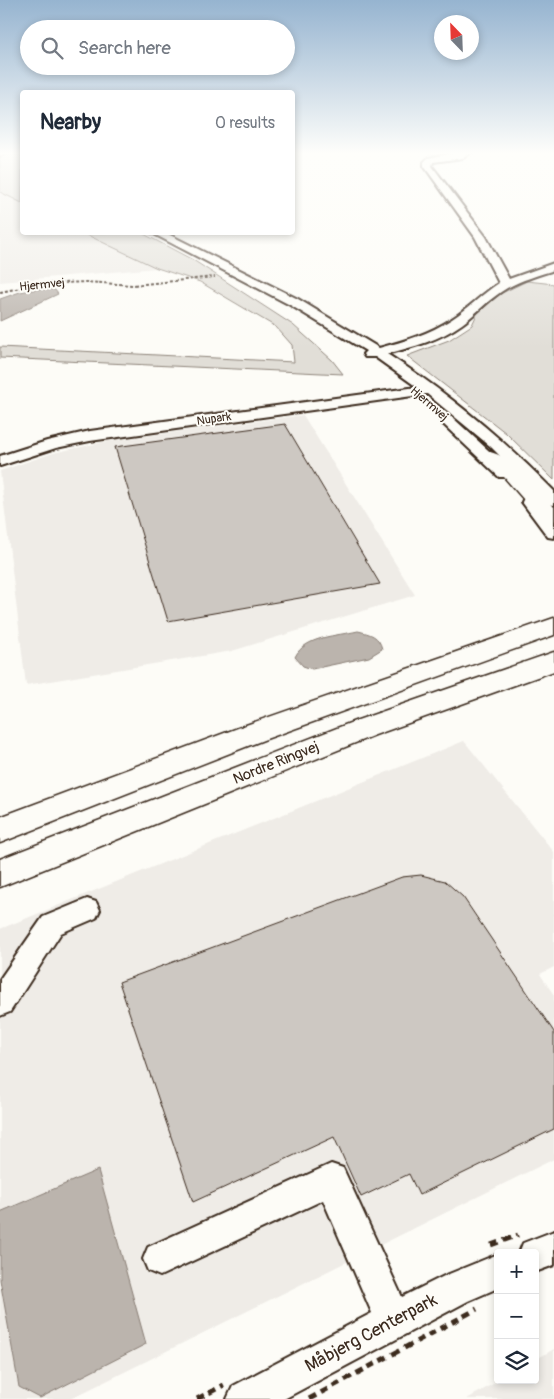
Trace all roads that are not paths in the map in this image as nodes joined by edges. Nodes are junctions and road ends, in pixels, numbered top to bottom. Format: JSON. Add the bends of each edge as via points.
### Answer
{"nodes":[{"id":1,"x":466,"y":217,"type":"edge"},
{"id":2,"x":161,"y":235,"type":"edge"},
{"id":3,"x":554,"y":266,"type":"edge"},
{"id":4,"x":505,"y":284,"type":"junction"},
{"id":5,"x":373,"y":353,"type":"junction"},
{"id":6,"x":430,"y":389,"type":"junction"},
{"id":7,"x":414,"y":391,"type":"junction"},
{"id":8,"x":490,"y":458,"type":"junction"},
{"id":9,"x":0,"y":461,"type":"edge"},
{"id":10,"x":554,"y":500,"type":"edge"},
{"id":11,"x":554,"y":520,"type":"edge"},
{"id":12,"x":554,"y":533,"type":"edge"},
{"id":13,"x":554,"y":626,"type":"edge"},
{"id":14,"x":554,"y":645,"type":"edge"},
{"id":15,"x":554,"y":661,"type":"edge"},
{"id":16,"x":364,"y":728,"type":"junction"},
{"id":17,"x":0,"y":830,"type":"edge"},
{"id":18,"x":0,"y":873,"type":"edge"},
{"id":19,"x":87,"y":910,"type":"dead end"},
{"id":20,"x":0,"y":1003,"type":"edge"},
{"id":21,"x":554,"y":1248,"type":"edge"},
{"id":22,"x":539,"y":1254,"type":"edge"},
{"id":23,"x":160,"y":1259,"type":"dead end"},
{"id":24,"x":494,"y":1273,"type":"edge"},
{"id":25,"x":394,"y":1321,"type":"junction"},
{"id":26,"x":246,"y":1399,"type":"edge"}],
"edges":[{"from":1,"to":4,"type":"street"},
{"from":2,"to":5,"type":"street","name":"Hjermvej","via":[[285,299],[288,304]]},
{"from":3,"to":4,"type":"street"},
{"from":4,"to":5,"type":"street","via":[[436,334]]},
{"from":5,"to":6,"type":"street","name":"Hjermvej"},
{"from":5,"to":7,"type":"street","name":"Hjermvej"},
{"from":6,"to":7,"type":"street","name":"Nupark"},
{"from":6,"to":10,"type":"street","name":"Hjermvej","via":[[492,438]]},
{"from":7,"to":8,"type":"street","name":"Hjermvej"},
{"from":7,"to":9,"type":"street","name":"Nupark","via":[[90,436]]},
{"from":8,"to":11,"type":"main road","via":[[511,473]]},
{"from":8,"to":12,"type":"street","name":"Hjermvej"},
{"from":13,"to":17,"type":"main road","via":[[256,732]]},
{"from":14,"to":16,"type":"main road","via":[[429,692],[402,704]]},
{"from":15,"to":16,"type":"main road","name":"Nordre Ringvej"},
{"from":16,"to":18,"type":"main road","name":"Nordre Ringvej"},
{"from":19,"to":20,"type":"street","via":[[52,925]]},
{"from":21,"to":22,"type":"street"},
{"from":23,"to":25,"type":"street","via":[[331,1180]]},
{"from":24,"to":25,"type":"street","name":"Måbjerg Centerpark","via":[[456,1288]]},
{"from":25,"to":26,"type":"street","name":"Måbjerg Centerpark"}]}
